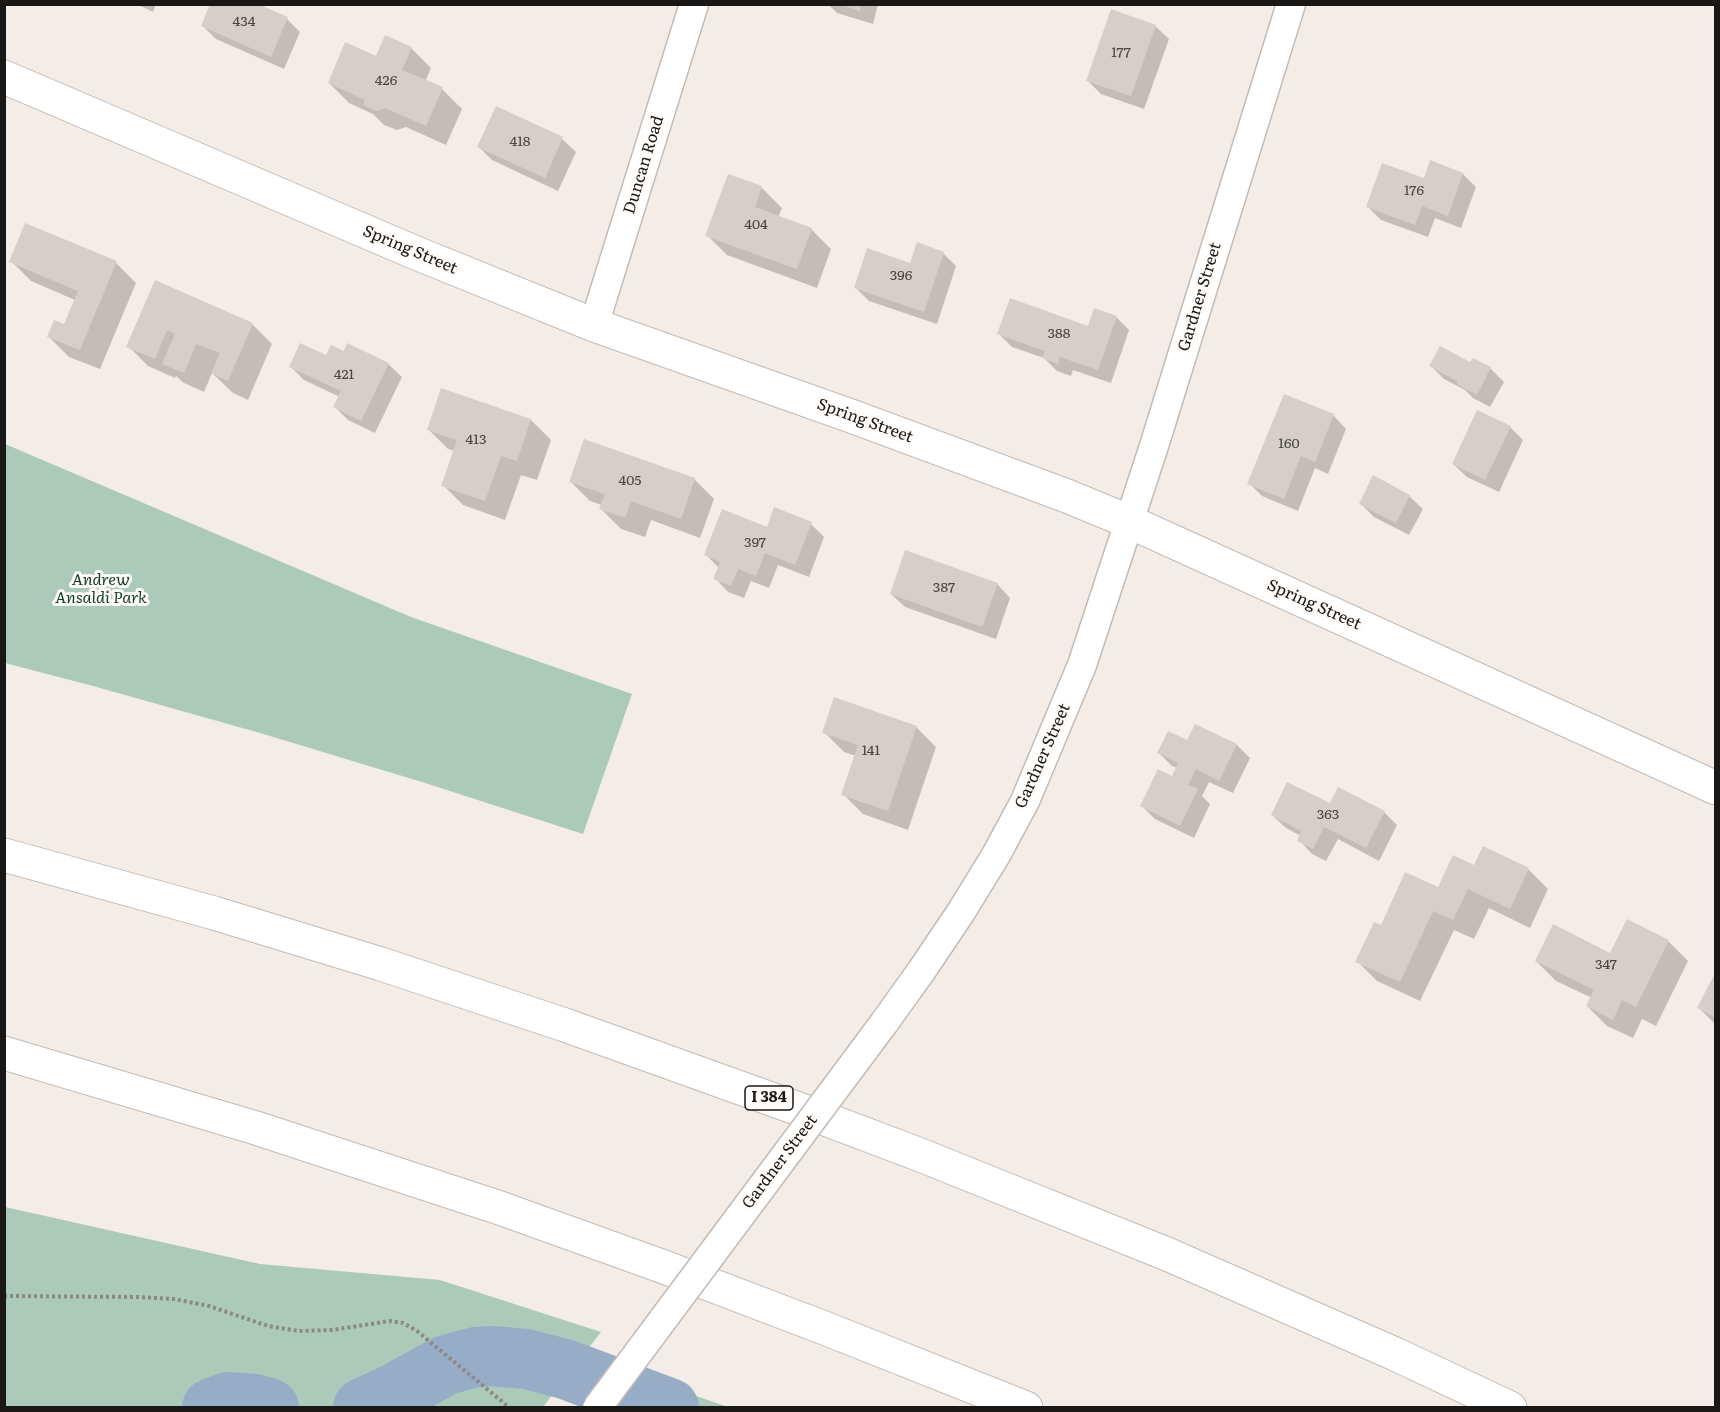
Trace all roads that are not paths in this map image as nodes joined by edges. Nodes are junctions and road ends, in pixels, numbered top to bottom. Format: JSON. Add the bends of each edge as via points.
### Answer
{"nodes":[{"id":1,"x":694,"y":4,"type":"edge"},
{"id":2,"x":1291,"y":4,"type":"edge"},
{"id":3,"x":4,"y":76,"type":"edge"},
{"id":4,"x":594,"y":325,"type":"junction"},
{"id":5,"x":1130,"y":522,"type":"junction"},
{"id":6,"x":1716,"y":788,"type":"edge"},
{"id":7,"x":4,"y":855,"type":"edge"},
{"id":8,"x":4,"y":1053,"type":"edge"},
{"id":9,"x":597,"y":1407,"type":"edge"},
{"id":10,"x":1026,"y":1407,"type":"edge"},
{"id":11,"x":1510,"y":1407,"type":"edge"}],
"edges":[{"from":1,"to":4,"type":"street","name":"Duncan Road"},
{"from":2,"to":5,"type":"street","name":"Gardner Street"},
{"from":3,"to":4,"type":"main road","name":"Spring Street"},
{"from":4,"to":5,"type":"main road","name":"Spring Street","via":[[851,416]]},
{"from":5,"to":6,"type":"main road","name":"Spring Street"},
{"from":5,"to":9,"type":"street","name":"Gardner Street","bridge":true,"via":[[1082,665],[1025,801],[996,855],[884,1023]]},
{"from":7,"to":11,"type":"main road","number":"I 384","via":[[381,964],[796,1108],[1167,1254]]},
{"from":8,"to":10,"type":"main road","via":[[256,1128],[500,1208],[718,1287]]}]}
